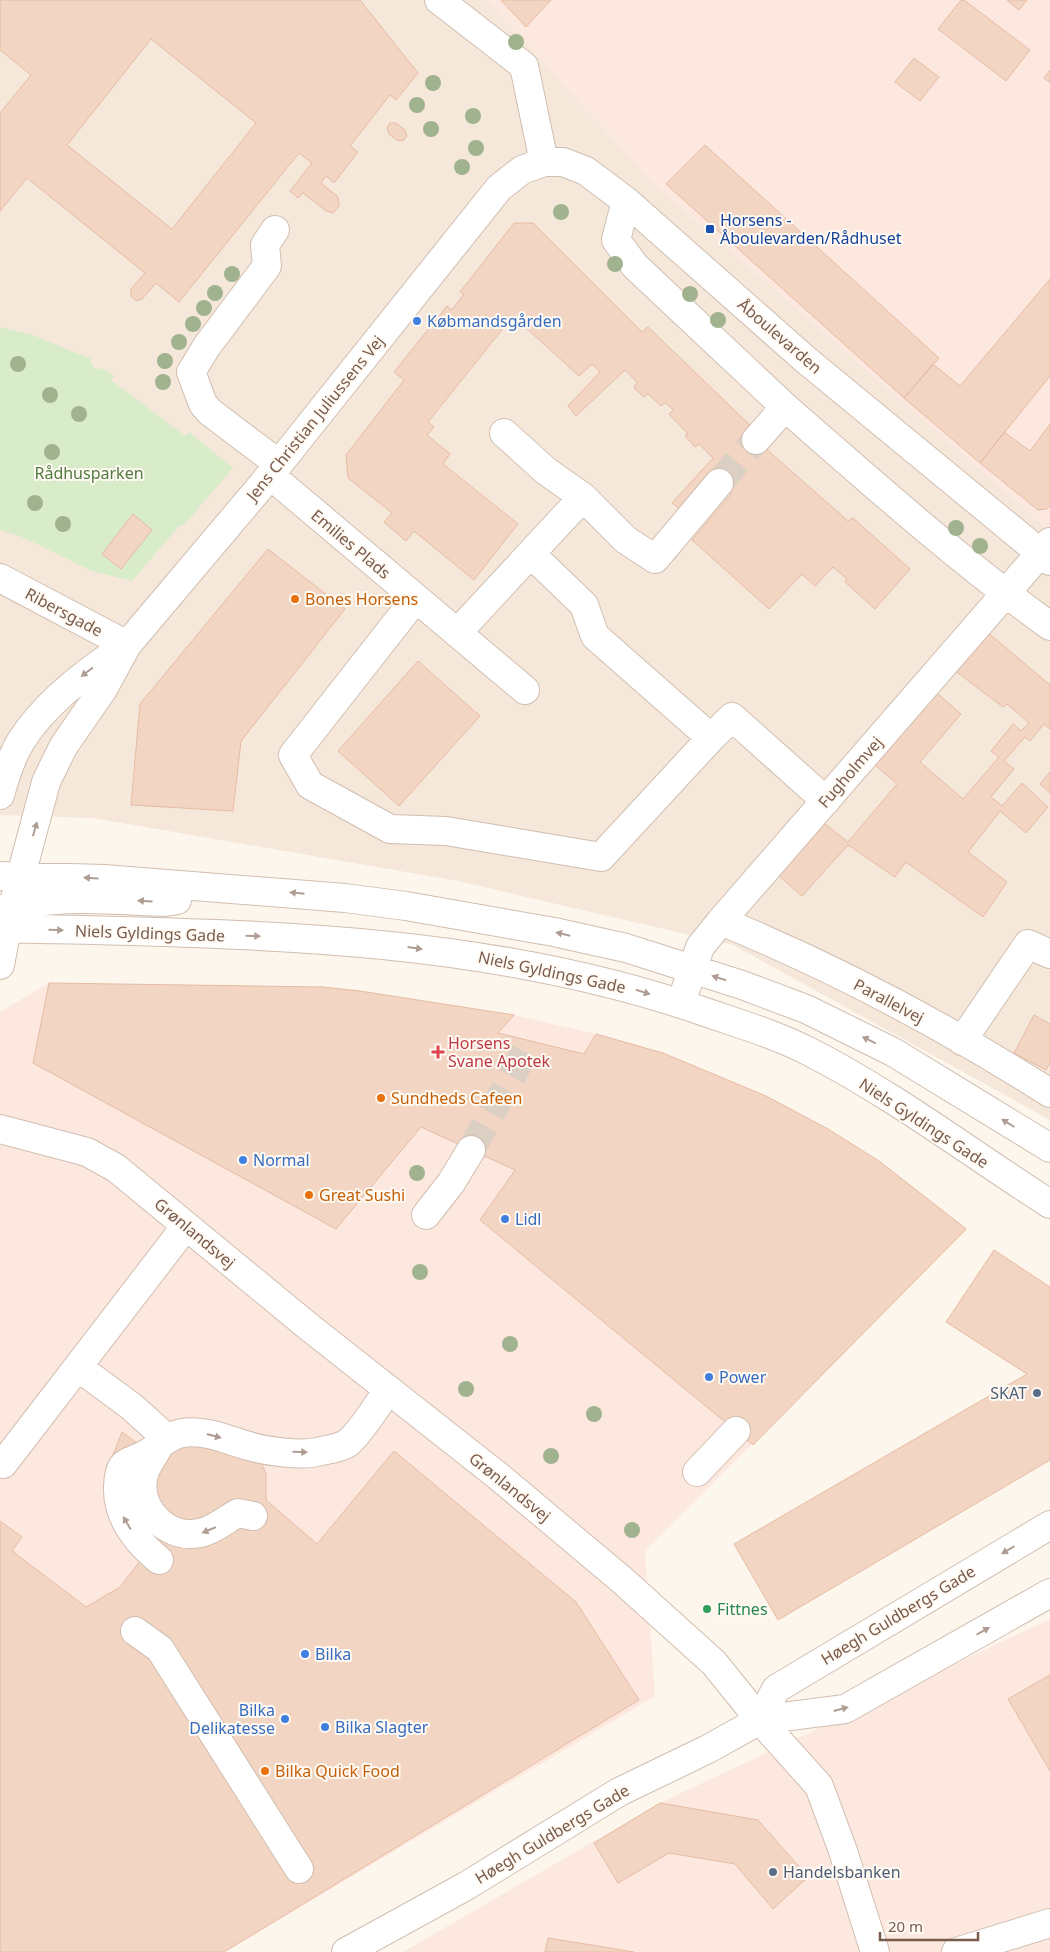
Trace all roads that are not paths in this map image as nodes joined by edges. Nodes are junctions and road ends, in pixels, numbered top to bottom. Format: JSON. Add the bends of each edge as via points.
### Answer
{"nodes":[{"id":1,"x":439,"y":0,"type":"edge"},
{"id":2,"x":544,"y":162,"type":"junction"},
{"id":3,"x":499,"y":188,"type":"joint"},
{"id":4,"x":626,"y":201,"type":"junction"},
{"id":5,"x":275,"y":230,"type":"dead end"},
{"id":6,"x":784,"y":407,"type":"junction"},
{"id":7,"x":504,"y":433,"type":"dead end"},
{"id":8,"x":756,"y":440,"type":"tunnel mouth"},
{"id":9,"x":275,"y":470,"type":"junction"},
{"id":10,"x":719,"y":484,"type":"tunnel mouth"},
{"id":11,"x":584,"y":497,"type":"junction"},
{"id":12,"x":1047,"y":552,"type":"edge"},
{"id":13,"x":531,"y":554,"type":"junction"},
{"id":14,"x":0,"y":578,"type":"edge"},
{"id":15,"x":1004,"y":593,"type":"junction"},
{"id":16,"x":416,"y":598,"type":"junction"},
{"id":17,"x":1050,"y":626,"type":"edge"},
{"id":18,"x":457,"y":633,"type":"junction"},
{"id":19,"x":128,"y":645,"type":"junction"},
{"id":20,"x":525,"y":690,"type":"dead end"},
{"id":21,"x":711,"y":738,"type":"junction"},
{"id":22,"x":0,"y":795,"type":"edge"},
{"id":23,"x":826,"y":801,"type":"junction"},
{"id":24,"x":6,"y":901,"type":"edge"},
{"id":25,"x":721,"y":921,"type":"junction"},
{"id":26,"x":1050,"y":954,"type":"edge"},
{"id":27,"x":0,"y":965,"type":"edge"},
{"id":28,"x":691,"y":969,"type":"junction"},
{"id":29,"x":681,"y":1004,"type":"junction"},
{"id":30,"x":962,"y":1041,"type":"junction"},
{"id":31,"x":1050,"y":1093,"type":"edge"},
{"id":32,"x":0,"y":1116,"type":"edge"},
{"id":33,"x":12,"y":1132,"type":"edge"},
{"id":34,"x":1050,"y":1148,"type":"edge"},
{"id":35,"x":472,"y":1150,"type":"tunnel mouth"},
{"id":36,"x":1050,"y":1204,"type":"edge"},
{"id":37,"x":426,"y":1215,"type":"dead end"},
{"id":38,"x":186,"y":1226,"type":"junction"},
{"id":39,"x":78,"y":1367,"type":"junction"},
{"id":40,"x":388,"y":1390,"type":"junction"},
{"id":41,"x":736,"y":1431,"type":"dead end"},
{"id":42,"x":0,"y":1462,"type":"edge"},
{"id":43,"x":697,"y":1472,"type":"dead end"},
{"id":44,"x":252,"y":1516,"type":"dead end"},
{"id":45,"x":1050,"y":1525,"type":"edge"},
{"id":46,"x":158,"y":1560,"type":"dead end"},
{"id":47,"x":1050,"y":1593,"type":"edge"},
{"id":48,"x":135,"y":1631,"type":"dead end"},
{"id":49,"x":760,"y":1720,"type":"junction"},
{"id":50,"x":299,"y":1869,"type":"dead end"},
{"id":51,"x":1050,"y":1923,"type":"edge"},
{"id":52,"x":346,"y":1952,"type":"edge"},
{"id":53,"x":875,"y":1952,"type":"edge"},
{"id":54,"x":956,"y":1952,"type":"edge"}],
"edges":[{"from":1,"to":2,"type":"street","via":[[524,66]]},
{"from":2,"to":3,"type":"street","name":"Åboulevarden","via":[[522,170]]},
{"from":2,"to":4,"type":"street","name":"Åboulevarden","via":[[563,162],[586,171]]},
{"from":3,"to":9,"type":"street","name":"Jens Christian Juliussens Vej"},
{"from":4,"to":6,"type":"street","via":[[616,240],[635,266]]},
{"from":4,"to":12,"type":"street","name":"Åboulevarden","via":[[806,360]]},
{"from":5,"to":9,"type":"street","name":"Emilies Plads","via":[[265,244],[267,266],[190,372],[203,404]]},
{"from":6,"to":8,"type":"street"},
{"from":6,"to":15,"type":"street"},
{"from":7,"to":11,"type":"street","via":[[546,471]]},
{"from":9,"to":16,"type":"street","name":"Emilies Plads"},
{"from":9,"to":19,"type":"street","name":"Jens Christian Juliussens Vej"},
{"from":10,"to":11,"type":"street","via":[[655,558],[626,540]]},
{"from":11,"to":13,"type":"street"},
{"from":12,"to":15,"type":"street","name":"Fugholmvej"},
{"from":13,"to":18,"type":"street"},
{"from":13,"to":21,"type":"street","via":[[584,605],[594,636]]},
{"from":14,"to":19,"type":"street","name":"Ribersgade"},
{"from":15,"to":17,"type":"street"},
{"from":15,"to":23,"type":"street","name":"Fugholmvej"},
{"from":16,"to":18,"type":"street","name":"Emilies Plads"},
{"from":16,"to":21,"type":"street","via":[[293,755],[310,785],[390,829],[446,830],[601,857]]},
{"from":18,"to":20,"type":"street","name":"Emilies Plads"},
{"from":19,"to":22,"type":"street","name":"Jens Christian Juliussens Vej","one_way":true,"via":[[85,673],[42,716],[21,741]]},
{"from":24,"to":19,"type":"street","name":"Jens Christian Juliussens Vej","one_way":true,"via":[[46,782],[63,747],[103,689]]},
{"from":21,"to":23,"type":"street","via":[[732,717]]},
{"from":23,"to":25,"type":"street","name":"Fugholmvej"},
{"from":24,"to":27,"type":"street"},
{"from":28,"to":24,"type":"street","one_way":true,"via":[[626,948],[554,932],[415,907],[336,897],[104,879]]},
{"from":24,"to":29,"type":"street","name":"Niels Gyldings Gade","one_way":true,"via":[[300,937],[406,946],[551,970],[624,986]]},
{"from":25,"to":28,"type":"street","name":"Fugholmvej","via":[[700,947]]},
{"from":25,"to":30,"type":"street","name":"Parallelvej","via":[[857,984]]},
{"from":26,"to":30,"type":"street","via":[[1028,944]]},
{"from":28,"to":29,"type":"street","name":"Fugholmvej"},
{"from":34,"to":28,"type":"street","one_way":true,"via":[[876,1043],[806,1009]]},
{"from":29,"to":36,"type":"street","name":"Niels Gyldings Gade","via":[[808,1051],[914,1114]]},
{"from":30,"to":31,"type":"street","name":"Parallelvej"},
{"from":32,"to":33,"type":"street","name":"Grønlandsvej"},
{"from":33,"to":38,"type":"street","name":"Grønlandsvej","via":[[87,1152],[116,1168]]},
{"from":35,"to":37,"type":"street"},
{"from":38,"to":39,"type":"street"},
{"from":38,"to":40,"type":"street","name":"Grønlandsvej"},
{"from":39,"to":42,"type":"street","via":[[2,1464]]},
{"from":44,"to":39,"type":"street","one_way":true,"via":[[238,1513],[200,1534],[170,1530],[157,1521],[148,1509],[142,1479],[147,1464],[162,1444],[162,1434]]},
{"from":46,"to":40,"type":"street","one_way":true,"via":[[133,1534],[123,1517],[118,1498],[118,1477],[120,1467],[128,1461],[146,1454],[166,1439],[181,1433],[197,1432],[251,1447],[314,1453],[348,1443]]},
{"from":40,"to":49,"type":"street","name":"Grønlandsvej","via":[[498,1476],[622,1580],[714,1663]]},
{"from":41,"to":43,"type":"street"},
{"from":45,"to":49,"type":"street","name":"Høegh Guldbergs Gade","one_way":true,"via":[[776,1689]]},
{"from":49,"to":47,"type":"street","name":"Høegh Guldbergs Gade","one_way":true,"via":[[845,1709]]},
{"from":48,"to":50,"type":"street","via":[[160,1649]]},
{"from":49,"to":52,"type":"street","name":"Høegh Guldbergs Gade","via":[[708,1750],[618,1792],[466,1886]]},
{"from":49,"to":53,"type":"street","name":"Grønlandsvej","via":[[819,1786]]},
{"from":51,"to":54,"type":"street"}]}
